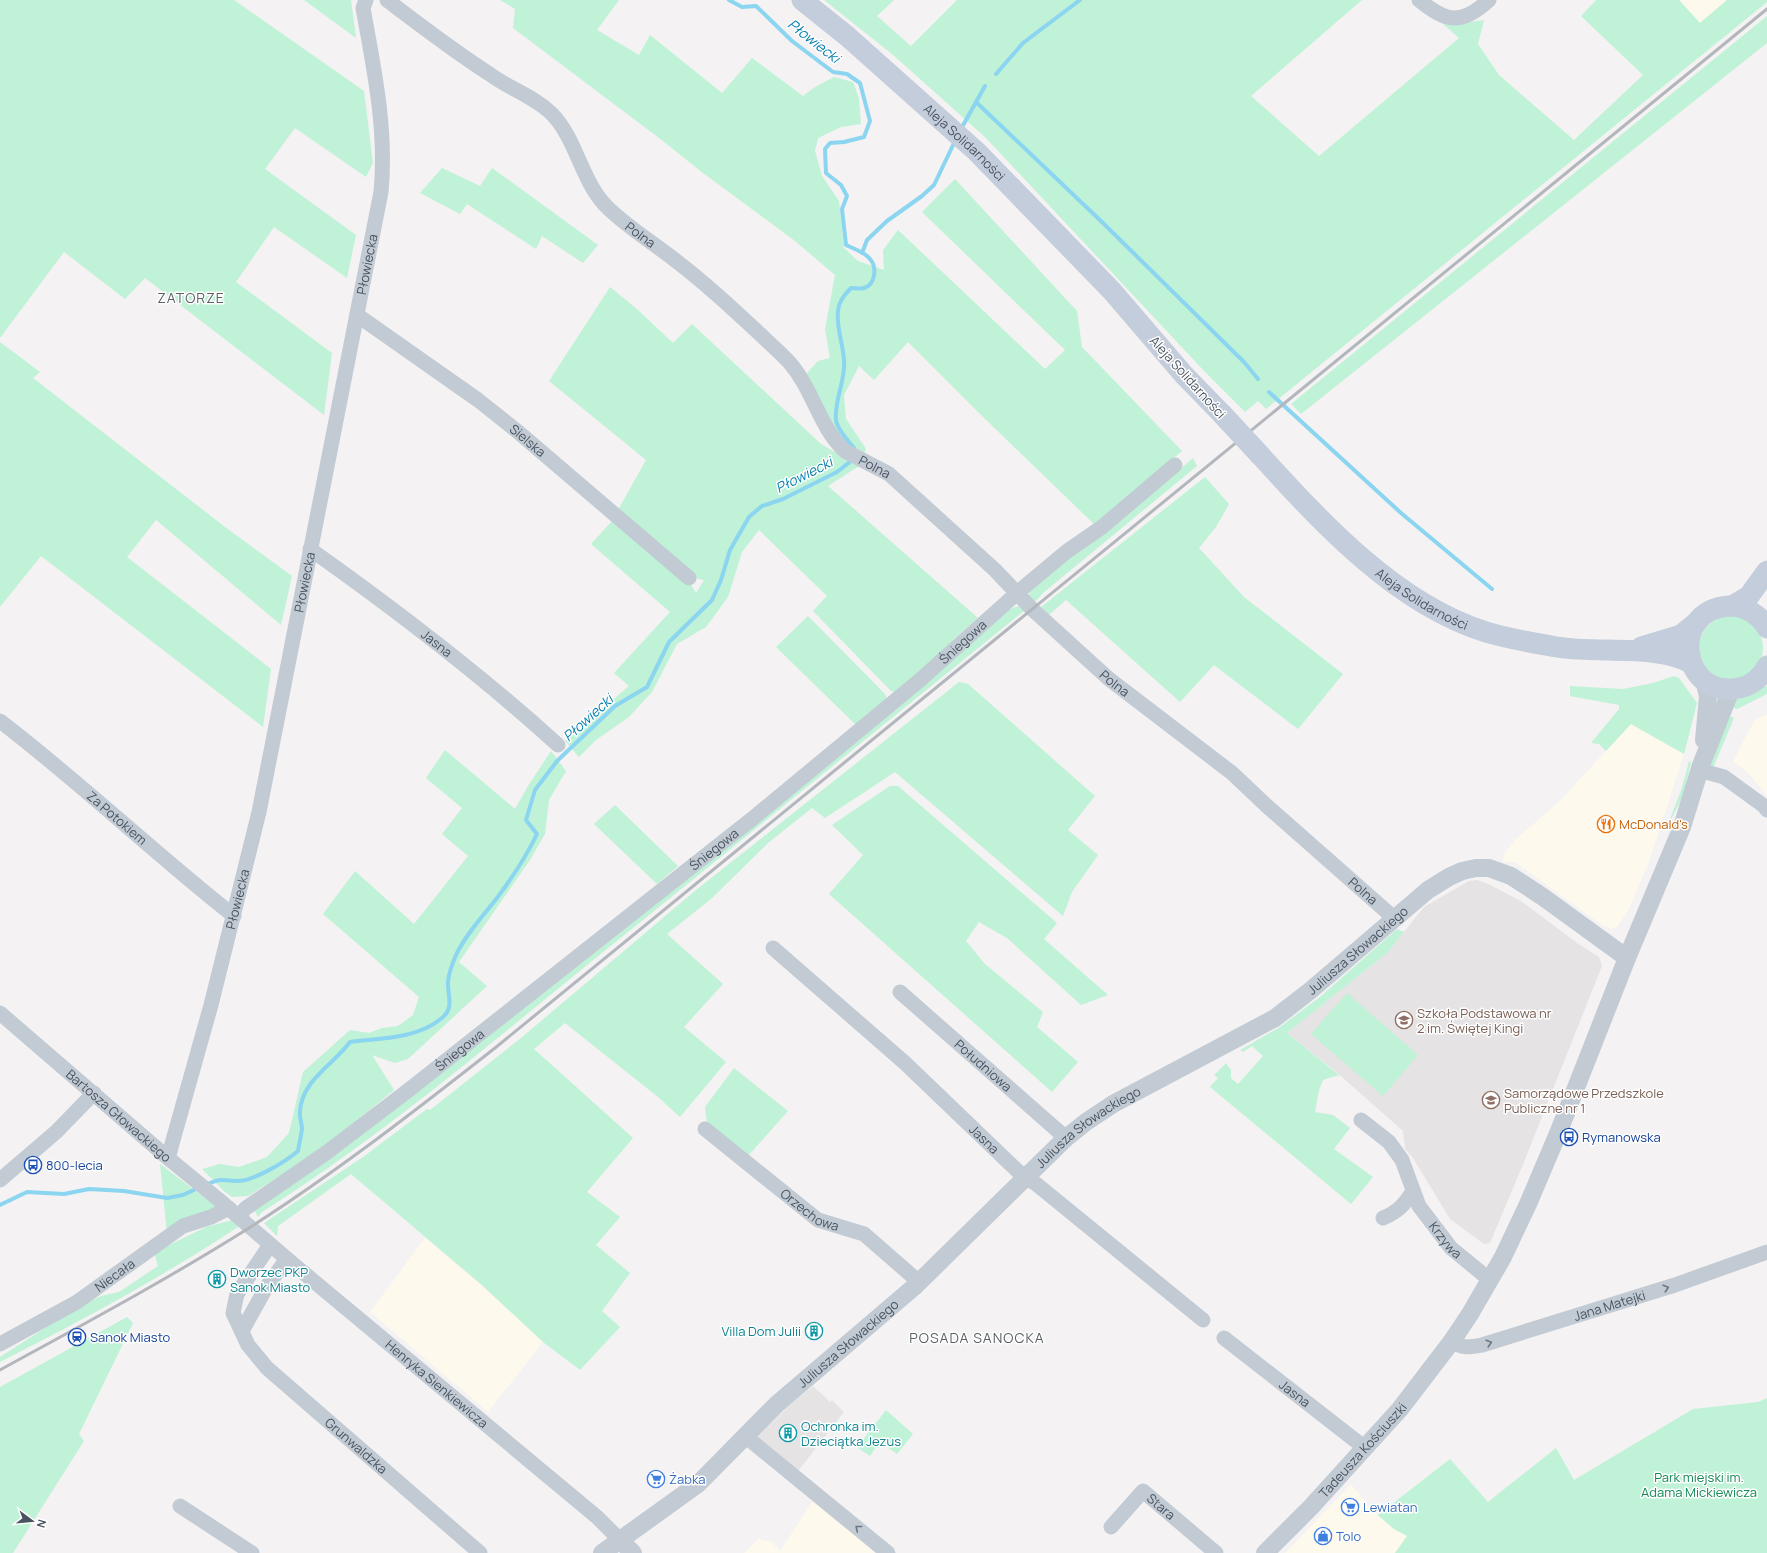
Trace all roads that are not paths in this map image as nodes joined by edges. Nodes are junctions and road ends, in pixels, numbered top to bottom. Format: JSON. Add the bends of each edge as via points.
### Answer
{"nodes":[{"id":1,"x":366,"y":0,"type":"edge"},
{"id":2,"x":387,"y":0,"type":"edge"},
{"id":3,"x":802,"y":0,"type":"edge"},
{"id":4,"x":1419,"y":0,"type":"edge"},
{"id":5,"x":1489,"y":0,"type":"edge"},
{"id":6,"x":357,"y":315,"type":"junction"},
{"id":7,"x":1175,"y":465,"type":"dead end"},
{"id":8,"x":310,"y":549,"type":"junction"},
{"id":9,"x":1767,"y":571,"type":"edge"},
{"id":10,"x":689,"y":578,"type":"dead end"},
{"id":11,"x":1017,"y":593,"type":"junction"},
{"id":12,"x":1732,"y":606,"type":"junction"},
{"id":13,"x":1766,"y":621,"type":"edge"},
{"id":14,"x":1696,"y":623,"type":"junction"},
{"id":15,"x":1627,"y":650,"type":"junction"},
{"id":16,"x":1691,"y":664,"type":"junction"},
{"id":17,"x":1763,"y":676,"type":"edge"},
{"id":18,"x":1704,"y":680,"type":"junction"},
{"id":19,"x":1732,"y":690,"type":"junction"},
{"id":20,"x":0,"y":720,"type":"edge"},
{"id":21,"x":558,"y":745,"type":"dead end"},
{"id":22,"x":1700,"y":768,"type":"junction"},
{"id":23,"x":1767,"y":810,"type":"edge"},
{"id":24,"x":234,"y":916,"type":"junction"},
{"id":25,"x":1394,"y":918,"type":"junction"},
{"id":26,"x":773,"y":948,"type":"dead end"},
{"id":27,"x":1627,"y":958,"type":"junction"},
{"id":28,"x":900,"y":992,"type":"dead end"},
{"id":29,"x":0,"y":1013,"type":"edge"},
{"id":30,"x":94,"y":1094,"type":"junction"},
{"id":31,"x":1361,"y":1120,"type":"dead end"},
{"id":32,"x":705,"y":1129,"type":"dead end"},
{"id":33,"x":1066,"y":1138,"type":"junction"},
{"id":34,"x":168,"y":1158,"type":"junction"},
{"id":35,"x":1025,"y":1178,"type":"junction"},
{"id":36,"x":0,"y":1180,"type":"edge"},
{"id":37,"x":1413,"y":1191,"type":"junction"},
{"id":38,"x":229,"y":1208,"type":"junction"},
{"id":39,"x":1383,"y":1218,"type":"dead end"},
{"id":40,"x":270,"y":1244,"type":"junction"},
{"id":41,"x":1767,"y":1252,"type":"edge"},
{"id":42,"x":286,"y":1259,"type":"junction"},
{"id":43,"x":1490,"y":1280,"type":"junction"},
{"id":44,"x":920,"y":1282,"type":"junction"},
{"id":45,"x":1203,"y":1320,"type":"dead end"},
{"id":46,"x":242,"y":1331,"type":"junction"},
{"id":47,"x":1224,"y":1338,"type":"dead end"},
{"id":48,"x":1452,"y":1341,"type":"junction"},
{"id":49,"x":0,"y":1344,"type":"edge"},
{"id":50,"x":745,"y":1436,"type":"junction"},
{"id":51,"x":1365,"y":1448,"type":"junction"},
{"id":52,"x":180,"y":1506,"type":"dead end"},
{"id":53,"x":1111,"y":1527,"type":"dead end"},
{"id":54,"x":620,"y":1540,"type":"junction"},
{"id":55,"x":252,"y":1553,"type":"edge"},
{"id":56,"x":480,"y":1553,"type":"edge"},
{"id":57,"x":602,"y":1553,"type":"edge"},
{"id":58,"x":633,"y":1553,"type":"edge"},
{"id":59,"x":888,"y":1553,"type":"edge"},
{"id":60,"x":1216,"y":1553,"type":"edge"},
{"id":61,"x":1265,"y":1553,"type":"edge"}],
"edges":[{"from":1,"to":6,"type":"street","name":"Płowiecka","via":[[363,8],[383,134],[384,163],[381,192]]},
{"from":2,"to":11,"type":"street","name":"Polna","via":[[492,76],[534,100],[551,114],[566,132],[595,193],[608,208],[700,280],[789,362],[808,390],[829,434],[845,450],[889,474]]},
{"from":3,"to":15,"type":"main road","name":"Aleja Solidarności","bridge":true,"via":[[847,36],[976,152],[1112,291],[1184,375],[1321,520],[1391,582],[1428,606],[1486,632],[1558,647]]},
{"from":4,"to":5,"type":"street","via":[[1441,16],[1452,19],[1474,12]]},
{"from":6,"to":8,"type":"street","name":"Płowiecka"},
{"from":6,"to":10,"type":"street","name":"Sielska","via":[[483,404]]},
{"from":7,"to":11,"type":"street","name":"Śniegowa","via":[[1102,527],[1066,552]]},
{"from":8,"to":21,"type":"street","name":"Jasna","via":[[418,628],[509,701]]},
{"from":8,"to":24,"type":"street","name":"Płowiecka","via":[[259,812]]},
{"from":9,"to":12,"type":"main road","via":[[1749,596]]},
{"from":11,"to":25,"type":"street","name":"Polna","via":[[1109,679],[1232,773]]},
{"from":11,"to":38,"type":"street","name":"Śniegowa","via":[[920,680],[752,819],[410,1089],[326,1153],[246,1208]]},
{"from":12,"to":13,"type":"main road","via":[[1746,609]]},
{"from":12,"to":14,"type":"main road","name":"Aleja Solidarności","via":[[1712,610]]},
{"from":14,"to":15,"type":"main road","name":"Aleja Solidarności","via":[[1676,638]]},
{"from":14,"to":16,"type":"main road","via":[[1688,643]]},
{"from":15,"to":16,"type":"main road","name":"Aleja Solidarności","via":[[1671,655]]},
{"from":16,"to":18,"type":"main road"},
{"from":17,"to":19,"type":"main road","via":[[1745,687]]},
{"from":18,"to":19,"type":"main road","via":[[1722,689]]},
{"from":18,"to":22,"type":"street","via":[[1708,705]]},
{"from":19,"to":22,"type":"street"},
{"from":20,"to":24,"type":"street","name":"Za Potokiem"},
{"from":22,"to":23,"type":"street","via":[[1724,777]]},
{"from":22,"to":27,"type":"street","via":[[1682,828]]},
{"from":24,"to":34,"type":"street","name":"Płowiecka"},
{"from":25,"to":27,"type":"street","name":"Juliusza Słowackiego","via":[[1428,890],[1450,877],[1462,871],[1489,868],[1516,878]]},
{"from":25,"to":33,"type":"street","name":"Juliusza Słowackiego","via":[[1275,1018],[1113,1104]]},
{"from":26,"to":35,"type":"street","name":"Jasna","via":[[905,1063]]},
{"from":27,"to":43,"type":"street","via":[[1528,1204]]},
{"from":28,"to":33,"type":"street","name":"Południowa"},
{"from":29,"to":30,"type":"street","name":"Bartosza Głowackiego"},
{"from":30,"to":34,"type":"street","name":"Bartosza Głowackiego"},
{"from":30,"to":36,"type":"street","via":[[56,1132]]},
{"from":31,"to":37,"type":"street","name":"Krzywa","via":[[1389,1142],[1402,1160]]},
{"from":32,"to":44,"type":"street","name":"Orzechowa","via":[[818,1220],[864,1234]]},
{"from":33,"to":35,"type":"street","name":"Juliusza Słowackiego"},
{"from":34,"to":38,"type":"street","name":"Bartosza Głowackiego"},
{"from":35,"to":44,"type":"street","name":"Juliusza Słowackiego"},
{"from":35,"to":45,"type":"street","name":"Jasna","via":[[1036,1183]]},
{"from":37,"to":39,"type":"street","via":[[1403,1207]]},
{"from":37,"to":43,"type":"street","name":"Krzywa","via":[[1419,1206],[1451,1248]]},
{"from":38,"to":40,"type":"street","name":"Henryka Sienkiewicza"},
{"from":38,"to":49,"type":"street","name":"Niecała","via":[[183,1226],[77,1302]]},
{"from":40,"to":42,"type":"street","name":"Henryka Sienkiewicza"},
{"from":40,"to":46,"type":"street","name":"Grunwaldzka","via":[[237,1294],[233,1313]]},
{"from":48,"to":41,"type":"street","name":"Jana Matejki","one_way":true,"via":[[1466,1347],[1482,1345],[1675,1285]]},
{"from":42,"to":46,"type":"street","via":[[267,1286]]},
{"from":42,"to":54,"type":"street","name":"Henryka Sienkiewicza","via":[[566,1491]]},
{"from":43,"to":48,"type":"street"},
{"from":44,"to":50,"type":"street","name":"Juliusza Słowackiego","via":[[777,1404]]},
{"from":46,"to":56,"type":"street","name":"Grunwaldzka","via":[[248,1345],[266,1368]]},
{"from":47,"to":51,"type":"street","name":"Jasna"},
{"from":48,"to":51,"type":"street","name":"Tadeusza Kościuszki","via":[[1400,1409]]},
{"from":50,"to":54,"type":"street","name":"Juliusza Słowackiego","via":[[698,1484]]},
{"from":59,"to":50,"type":"street","one_way":true},
{"from":51,"to":61,"type":"street","name":"Tadeusza Kościuszki"},
{"from":52,"to":55,"type":"street"},
{"from":53,"to":60,"type":"street","name":"Stara","via":[[1144,1492]]},
{"from":54,"to":57,"type":"street","name":"Juliusza Słowackiego"},
{"from":54,"to":58,"type":"street","name":"Henryka Sienkiewicza"}]}
